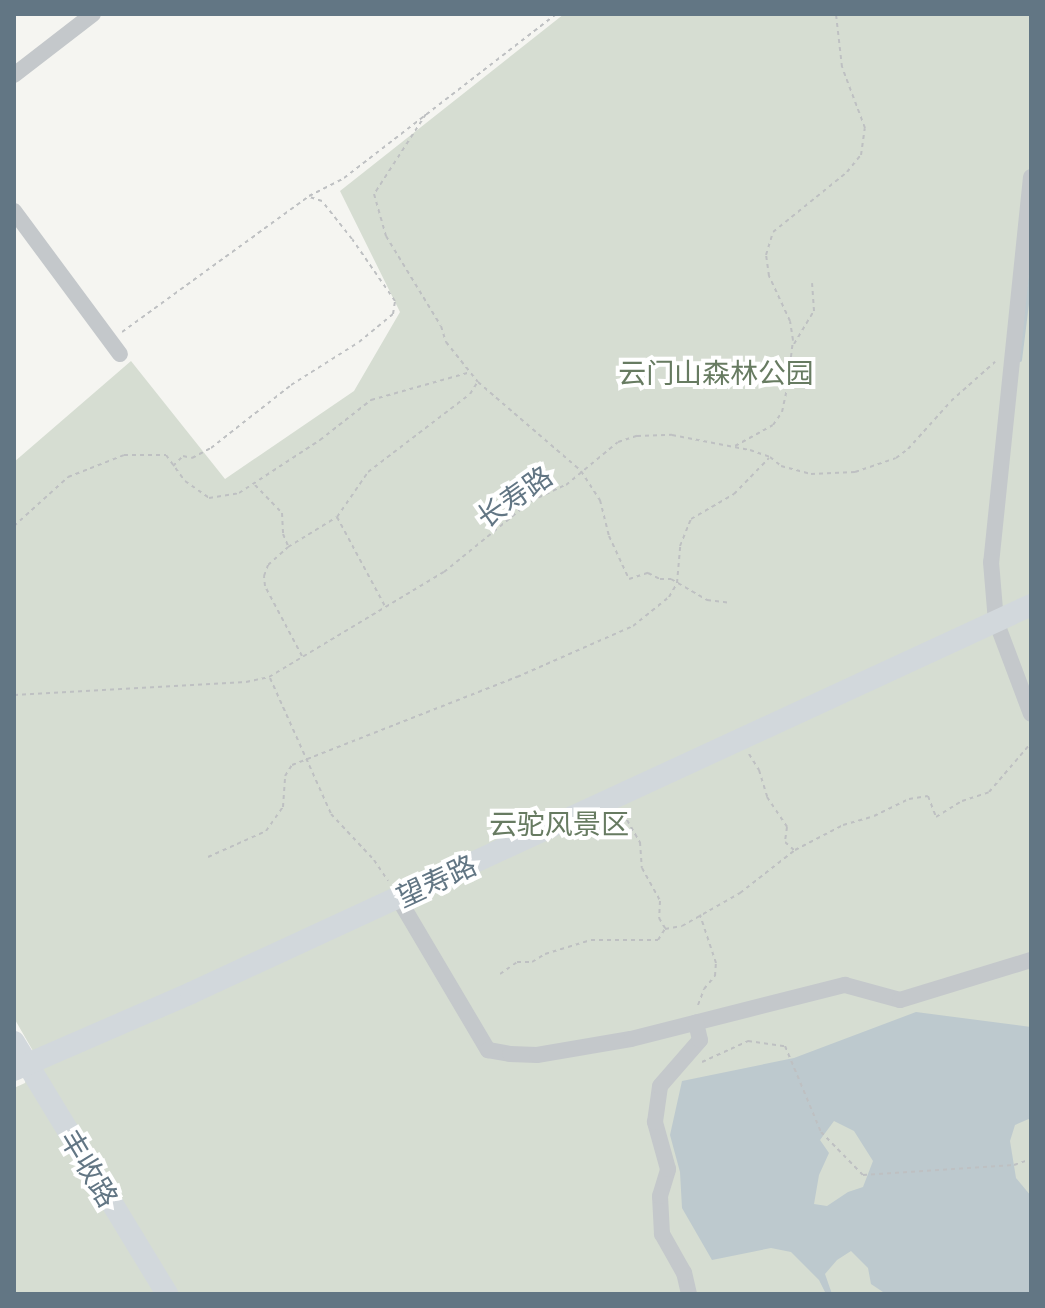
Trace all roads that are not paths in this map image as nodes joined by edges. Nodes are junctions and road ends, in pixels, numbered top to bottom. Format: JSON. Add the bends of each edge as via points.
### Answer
{"nodes":[{"id":1,"x":93,"y":14,"type":"edge"},
{"id":2,"x":14,"y":75,"type":"edge"},
{"id":3,"x":1031,"y":177,"type":"edge"},
{"id":4,"x":14,"y":211,"type":"edge"},
{"id":5,"x":120,"y":354,"type":"dead end"},
{"id":6,"x":1031,"y":605,"type":"edge"},
{"id":7,"x":996,"y":621,"type":"junction"},
{"id":8,"x":1031,"y":714,"type":"edge"},
{"id":9,"x":398,"y":898,"type":"junction"},
{"id":10,"x":1031,"y":960,"type":"edge"},
{"id":11,"x":696,"y":1022,"type":"junction"},
{"id":12,"x":14,"y":1042,"type":"edge"},
{"id":13,"x":20,"y":1067,"type":"edge"},
{"id":14,"x":167,"y":1294,"type":"edge"},
{"id":15,"x":689,"y":1294,"type":"edge"}],
"edges":[{"from":1,"to":2,"type":"street"},
{"from":3,"to":7,"type":"street","via":[[991,562]]},
{"from":4,"to":5,"type":"street"},
{"from":6,"to":7,"type":"street","name":"望寿路"},
{"from":7,"to":8,"type":"street"},
{"from":7,"to":9,"type":"street","name":"望寿路"},
{"from":9,"to":11,"type":"street","via":[[488,1050],[537,1055]]},
{"from":9,"to":13,"type":"street","name":"望寿路"},
{"from":10,"to":11,"type":"street","via":[[900,1000],[845,985]]},
{"from":11,"to":15,"type":"street","via":[[700,1040],[660,1086],[655,1122],[668,1169],[660,1196],[662,1234],[684,1273]]},
{"from":12,"to":13,"type":"street","name":"丰收路"},
{"from":13,"to":14,"type":"street","name":"丰收路"}]}
